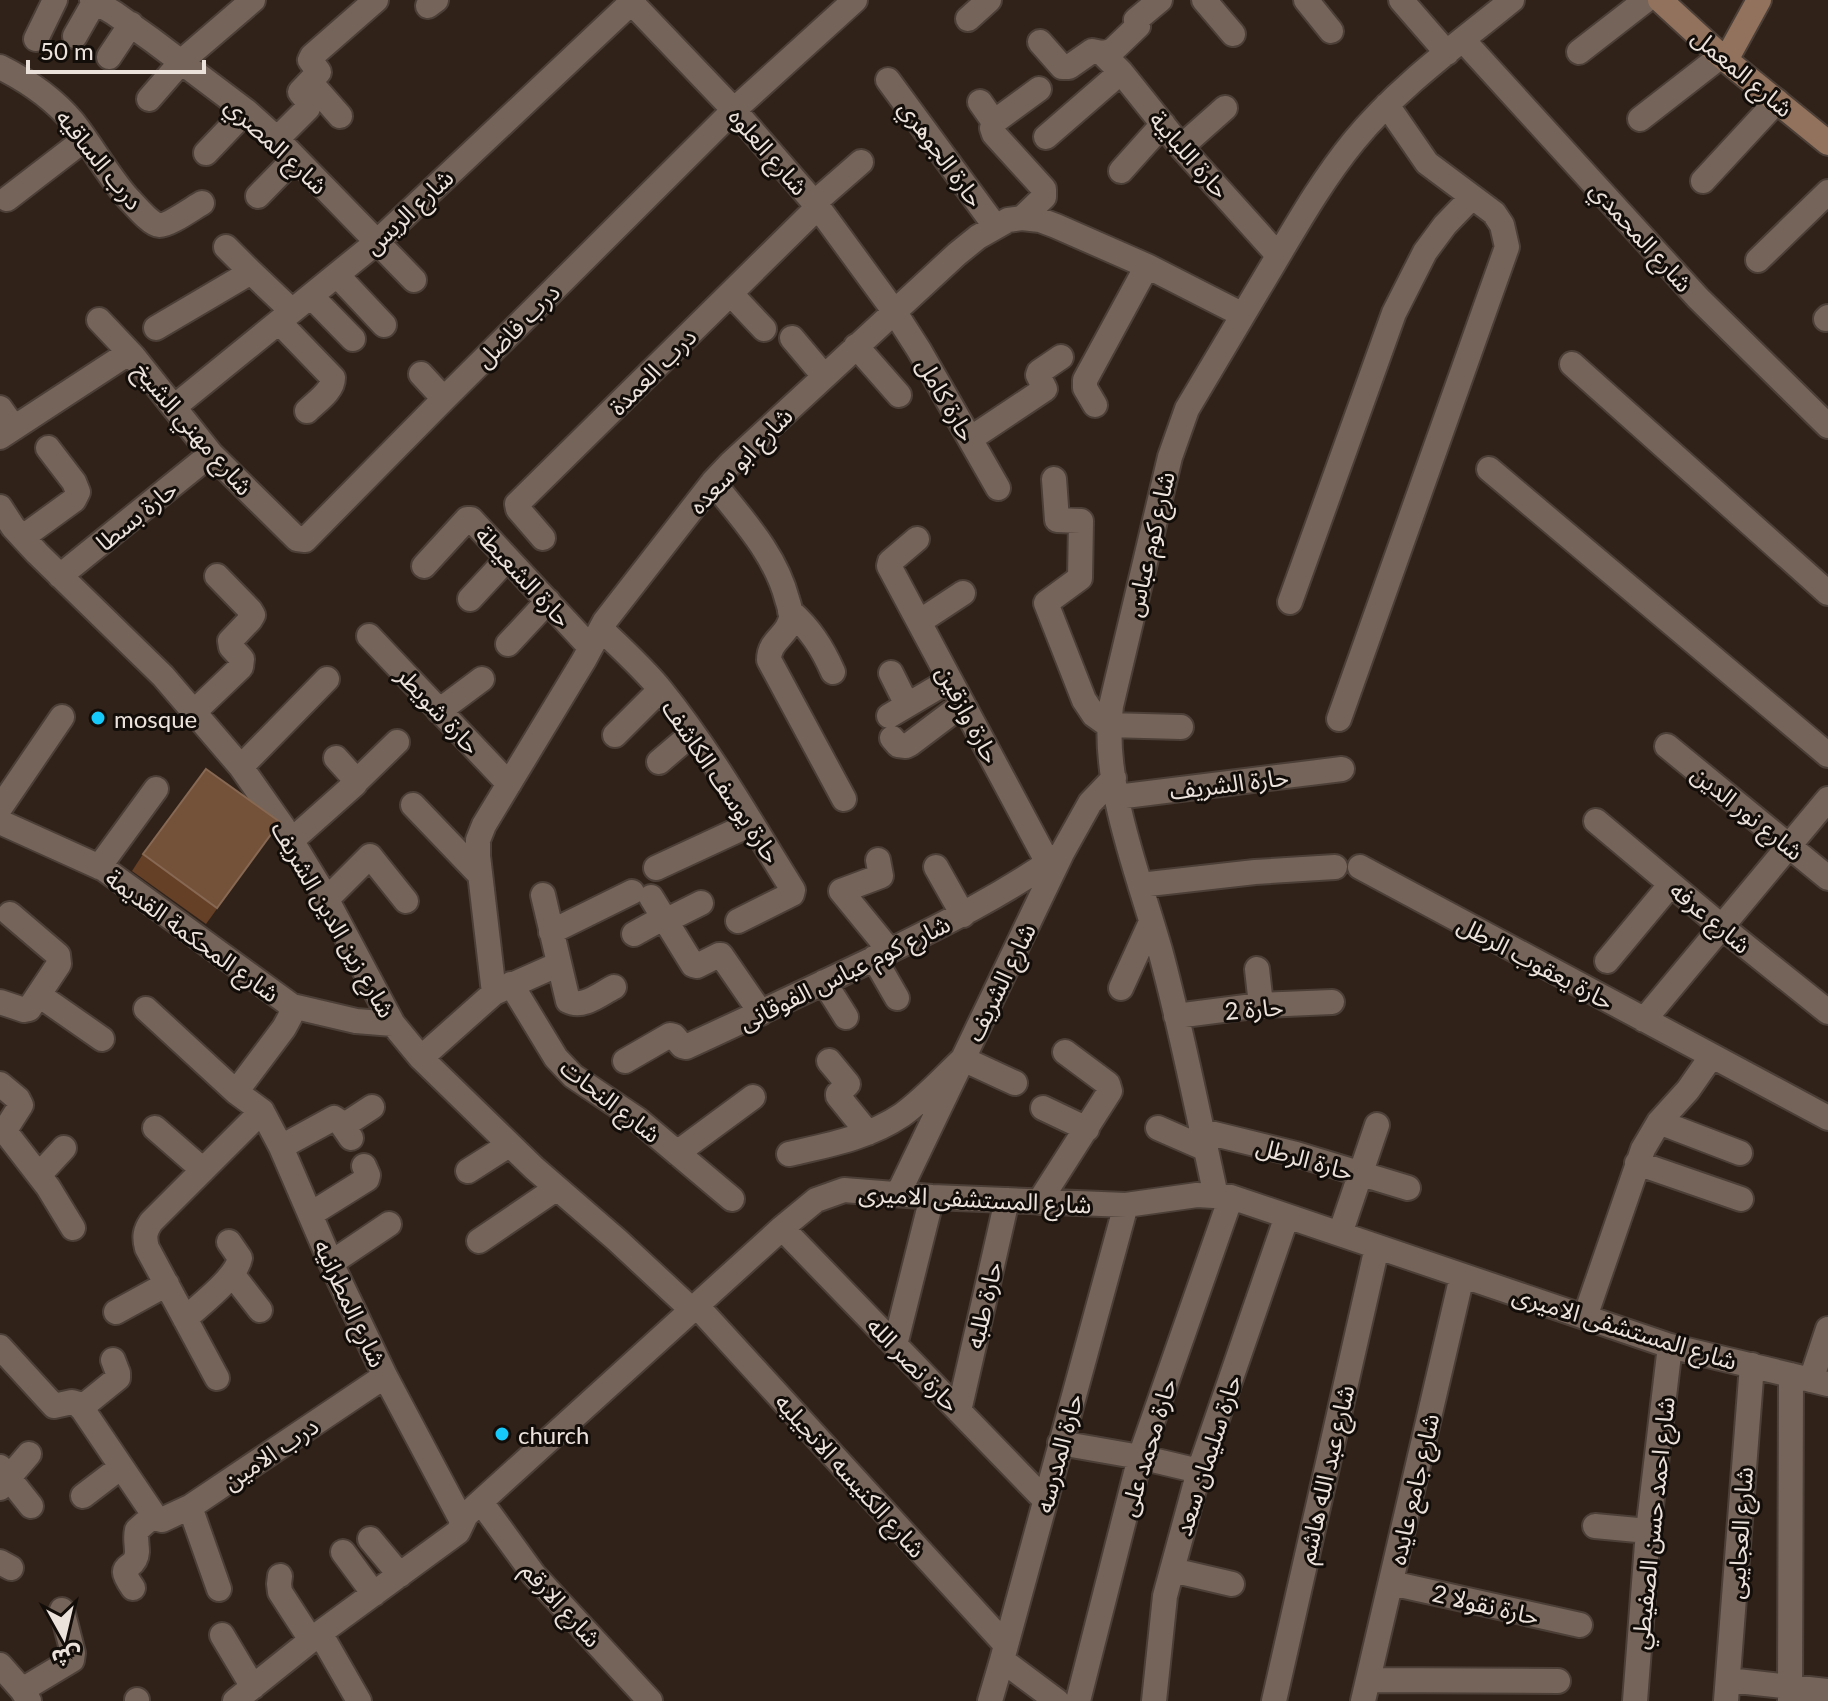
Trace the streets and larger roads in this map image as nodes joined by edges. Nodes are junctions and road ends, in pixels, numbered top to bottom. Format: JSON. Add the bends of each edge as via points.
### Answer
{"nodes":[{"id":1,"x":55,"y":0,"type":"edge"},
{"id":2,"x":253,"y":0,"type":"edge"},
{"id":3,"x":376,"y":0,"type":"edge"},
{"id":4,"x":855,"y":0,"type":"edge"},
{"id":5,"x":989,"y":0,"type":"edge"},
{"id":6,"x":1160,"y":0,"type":"edge"},
{"id":7,"x":1204,"y":0,"type":"edge"},
{"id":8,"x":1306,"y":0,"type":"edge"},
{"id":9,"x":1401,"y":0,"type":"edge"},
{"id":10,"x":1512,"y":0,"type":"edge"},
{"id":11,"x":1646,"y":0,"type":"edge"},
{"id":12,"x":1660,"y":0,"type":"edge"},
{"id":13,"x":1759,"y":0,"type":"edge"},
{"id":14,"x":632,"y":1,"type":"edge"},
{"id":15,"x":112,"y":8,"type":"edge"},
{"id":16,"x":968,"y":19,"type":"dead end"},
{"id":17,"x":1331,"y":31,"type":"dead end"},
{"id":18,"x":1233,"y":34,"type":"dead end"},
{"id":19,"x":75,"y":36,"type":"dead end"},
{"id":20,"x":36,"y":39,"type":"dead end"},
{"id":21,"x":1040,"y":42,"type":"dead end"},
{"id":22,"x":1455,"y":46,"type":"junction"},
{"id":23,"x":1579,"y":52,"type":"dead end"},
{"id":24,"x":1102,"y":53,"type":"junction"},
{"id":25,"x":109,"y":57,"type":"dead end"},
{"id":26,"x":1723,"y":58,"type":"junction"},
{"id":27,"x":182,"y":61,"type":"junction"},
{"id":28,"x":0,"y":67,"type":"edge"},
{"id":29,"x":1121,"y":72,"type":"junction"},
{"id":30,"x":888,"y":80,"type":"dead end"},
{"id":31,"x":310,"y":82,"type":"junction"},
{"id":32,"x":1039,"y":89,"type":"dead end"},
{"id":33,"x":149,"y":99,"type":"dead end"},
{"id":34,"x":1777,"y":101,"type":"junction"},
{"id":35,"x":980,"y":102,"type":"dead end"},
{"id":36,"x":1387,"y":105,"type":"junction"},
{"id":37,"x":1225,"y":108,"type":"dead end"},
{"id":38,"x":734,"y":110,"type":"junction"},
{"id":39,"x":246,"y":111,"type":"junction"},
{"id":40,"x":340,"y":116,"type":"dead end"},
{"id":41,"x":1640,"y":119,"type":"dead end"},
{"id":42,"x":994,"y":122,"type":"junction"},
{"id":43,"x":1163,"y":124,"type":"junction"},
{"id":44,"x":1046,"y":137,"type":"dead end"},
{"id":45,"x":85,"y":139,"type":"junction"},
{"id":46,"x":277,"y":139,"type":"junction"},
{"id":47,"x":1828,"y":143,"type":"edge"},
{"id":48,"x":1181,"y":147,"type":"junction"},
{"id":49,"x":206,"y":153,"type":"dead end"},
{"id":50,"x":295,"y":158,"type":"junction"},
{"id":51,"x":861,"y":162,"type":"dead end"},
{"id":52,"x":1121,"y":171,"type":"dead end"},
{"id":53,"x":1703,"y":181,"type":"dead end"},
{"id":54,"x":1828,"y":192,"type":"edge"},
{"id":55,"x":258,"y":196,"type":"dead end"},
{"id":56,"x":1472,"y":197,"type":"junction"},
{"id":57,"x":7,"y":199,"type":"dead end"},
{"id":58,"x":202,"y":203,"type":"dead end"},
{"id":59,"x":816,"y":205,"type":"junction"},
{"id":60,"x":1022,"y":218,"type":"junction"},
{"id":61,"x":153,"y":223,"type":"junction"},
{"id":62,"x":995,"y":226,"type":"junction"},
{"id":63,"x":169,"y":242,"type":"dead end"},
{"id":64,"x":377,"y":242,"type":"junction"},
{"id":65,"x":226,"y":247,"type":"dead end"},
{"id":66,"x":1278,"y":255,"type":"junction"},
{"id":67,"x":1758,"y":260,"type":"dead end"},
{"id":68,"x":1147,"y":266,"type":"junction"},
{"id":69,"x":251,"y":272,"type":"junction"},
{"id":70,"x":337,"y":275,"type":"junction"},
{"id":71,"x":414,"y":280,"type":"dead end"},
{"id":72,"x":731,"y":294,"type":"junction"},
{"id":73,"x":311,"y":296,"type":"junction"},
{"id":74,"x":894,"y":311,"type":"junction"},
{"id":75,"x":1243,"y":315,"type":"junction"},
{"id":76,"x":286,"y":317,"type":"junction"},
{"id":77,"x":99,"y":320,"type":"dead end"},
{"id":78,"x":384,"y":325,"type":"dead end"},
{"id":79,"x":156,"y":328,"type":"dead end"},
{"id":80,"x":764,"y":329,"type":"dead end"},
{"id":81,"x":792,"y":338,"type":"dead end"},
{"id":82,"x":353,"y":339,"type":"dead end"},
{"id":83,"x":856,"y":346,"type":"junction"},
{"id":84,"x":133,"y":356,"type":"junction"},
{"id":85,"x":1061,"y":357,"type":"dead end"},
{"id":86,"x":1572,"y":364,"type":"dead end"},
{"id":87,"x":421,"y":374,"type":"dead end"},
{"id":88,"x":824,"y":376,"type":"junction"},
{"id":89,"x":899,"y":395,"type":"dead end"},
{"id":90,"x":444,"y":399,"type":"junction"},
{"id":91,"x":1095,"y":405,"type":"dead end"},
{"id":92,"x":174,"y":407,"type":"junction"},
{"id":93,"x":307,"y":411,"type":"dead end"},
{"id":94,"x":5,"y":424,"type":"edge"},
{"id":95,"x":1828,"y":426,"type":"edge"},
{"id":96,"x":970,"y":439,"type":"junction"},
{"id":97,"x":48,"y":448,"type":"dead end"},
{"id":98,"x":211,"y":454,"type":"junction"},
{"id":99,"x":1489,"y":469,"type":"dead end"},
{"id":100,"x":1054,"y":479,"type":"dead end"},
{"id":101,"x":713,"y":482,"type":"junction"},
{"id":102,"x":998,"y":488,"type":"dead end"},
{"id":103,"x":9,"y":527,"type":"edge"},
{"id":104,"x":543,"y":538,"type":"dead end"},
{"id":105,"x":917,"y":539,"type":"dead end"},
{"id":106,"x":302,"y":540,"type":"joint"},
{"id":107,"x":507,"y":559,"type":"junction"},
{"id":108,"x":424,"y":566,"type":"dead end"},
{"id":109,"x":60,"y":576,"type":"junction"},
{"id":110,"x":217,"y":576,"type":"dead end"},
{"id":111,"x":963,"y":593,"type":"dead end"},
{"id":112,"x":1828,"y":593,"type":"edge"},
{"id":113,"x":470,"y":599,"type":"dead end"},
{"id":114,"x":548,"y":601,"type":"junction"},
{"id":115,"x":1290,"y":602,"type":"dead end"},
{"id":116,"x":790,"y":611,"type":"junction"},
{"id":117,"x":919,"y":622,"type":"junction"},
{"id":118,"x":369,"y":636,"type":"dead end"},
{"id":119,"x":595,"y":638,"type":"junction"},
{"id":120,"x":508,"y":644,"type":"dead end"},
{"id":121,"x":833,"y":672,"type":"dead end"},
{"id":122,"x":891,"y":673,"type":"dead end"},
{"id":123,"x":327,"y":679,"type":"dead end"},
{"id":124,"x":482,"y":679,"type":"dead end"},
{"id":125,"x":950,"y":680,"type":"junction"},
{"id":126,"x":660,"y":690,"type":"junction"},
{"id":127,"x":963,"y":704,"type":"junction"},
{"id":128,"x":439,"y":711,"type":"junction"},
{"id":129,"x":194,"y":712,"type":"junction"},
{"id":130,"x":62,"y":717,"type":"dead end"},
{"id":131,"x":1339,"y":719,"type":"dead end"},
{"id":132,"x":896,"y":720,"type":"junction"},
{"id":133,"x":1108,"y":725,"type":"junction"},
{"id":134,"x":1181,"y":727,"type":"dead end"},
{"id":135,"x":693,"y":733,"type":"junction"},
{"id":136,"x":615,"y":735,"type":"dead end"},
{"id":137,"x":397,"y":742,"type":"dead end"},
{"id":138,"x":1667,"y":746,"type":"dead end"},
{"id":139,"x":1828,"y":755,"type":"edge"},
{"id":140,"x":336,"y":758,"type":"dead end"},
{"id":141,"x":659,"y":762,"type":"dead end"},
{"id":142,"x":241,"y":767,"type":"junction"},
{"id":143,"x":1342,"y":769,"type":"dead end"},
{"id":144,"x":356,"y":782,"type":"junction"},
{"id":145,"x":509,"y":784,"type":"junction"},
{"id":146,"x":1116,"y":788,"type":"junction"},
{"id":147,"x":156,"y":789,"type":"dead end"},
{"id":148,"x":844,"y":799,"type":"dead end"},
{"id":149,"x":1828,"y":799,"type":"edge"},
{"id":150,"x":413,"y":805,"type":"dead end"},
{"id":151,"x":0,"y":808,"type":"edge"},
{"id":152,"x":1596,"y":821,"type":"dead end"},
{"id":153,"x":0,"y":822,"type":"edge"},
{"id":154,"x":751,"y":824,"type":"junction"},
{"id":155,"x":291,"y":841,"type":"junction"},
{"id":156,"x":1789,"y":846,"type":"junction"},
{"id":157,"x":1055,"y":858,"type":"junction"},
{"id":158,"x":878,"y":860,"type":"dead end"},
{"id":159,"x":99,"y":867,"type":"junction"},
{"id":160,"x":936,"y":867,"type":"dead end"},
{"id":161,"x":1335,"y":867,"type":"dead end"},
{"id":162,"x":1360,"y":867,"type":"dead end"},
{"id":163,"x":656,"y":868,"type":"dead end"},
{"id":164,"x":479,"y":874,"type":"junction"},
{"id":165,"x":1828,"y":878,"type":"edge"},
{"id":166,"x":1671,"y":884,"type":"junction"},
{"id":167,"x":1140,"y":885,"type":"junction"},
{"id":168,"x":543,"y":895,"type":"dead end"},
{"id":169,"x":327,"y":899,"type":"junction"},
{"id":170,"x":406,"y":901,"type":"dead end"},
{"id":171,"x":701,"y":903,"type":"dead end"},
{"id":172,"x":605,"y":905,"type":"junction"},
{"id":173,"x":653,"y":907,"type":"junction"},
{"id":174,"x":10,"y":914,"type":"dead end"},
{"id":175,"x":963,"y":915,"type":"junction"},
{"id":176,"x":738,"y":921,"type":"dead end"},
{"id":177,"x":1151,"y":922,"type":"junction"},
{"id":178,"x":1722,"y":927,"type":"junction"},
{"id":179,"x":551,"y":932,"type":"junction"},
{"id":180,"x":882,"y":954,"type":"junction"},
{"id":181,"x":1607,"y":961,"type":"dead end"},
{"id":182,"x":559,"y":964,"type":"junction"},
{"id":183,"x":1257,"y":969,"type":"dead end"},
{"id":184,"x":824,"y":982,"type":"junction"},
{"id":185,"x":614,"y":987,"type":"dead end"},
{"id":186,"x":1121,"y":988,"type":"dead end"},
{"id":187,"x":502,"y":989,"type":"junction"},
{"id":188,"x":39,"y":995,"type":"junction"},
{"id":189,"x":897,"y":998,"type":"dead end"},
{"id":190,"x":0,"y":1002,"type":"edge"},
{"id":191,"x":1332,"y":1002,"type":"dead end"},
{"id":192,"x":1261,"y":1005,"type":"junction"},
{"id":193,"x":292,"y":1006,"type":"junction"},
{"id":194,"x":146,"y":1009,"type":"dead end"},
{"id":195,"x":1828,"y":1012,"type":"edge"},
{"id":196,"x":761,"y":1013,"type":"junction"},
{"id":197,"x":1176,"y":1016,"type":"junction"},
{"id":198,"x":846,"y":1017,"type":"dead end"},
{"id":199,"x":1644,"y":1020,"type":"junction"},
{"id":200,"x":393,"y":1024,"type":"junction"},
{"id":201,"x":102,"y":1039,"type":"dead end"},
{"id":202,"x":1065,"y":1052,"type":"dead end"},
{"id":203,"x":1711,"y":1057,"type":"junction"},
{"id":204,"x":421,"y":1058,"type":"junction"},
{"id":205,"x":963,"y":1059,"type":"junction"},
{"id":206,"x":625,"y":1061,"type":"dead end"},
{"id":207,"x":829,"y":1061,"type":"dead end"},
{"id":208,"x":1015,"y":1083,"type":"dead end"},
{"id":209,"x":0,"y":1084,"type":"edge"},
{"id":210,"x":236,"y":1092,"type":"junction"},
{"id":211,"x":753,"y":1097,"type":"dead end"},
{"id":212,"x":372,"y":1107,"type":"dead end"},
{"id":213,"x":1043,"y":1108,"type":"dead end"},
{"id":214,"x":262,"y":1111,"type":"junction"},
{"id":215,"x":1828,"y":1118,"type":"edge"},
{"id":216,"x":1659,"y":1122,"type":"junction"},
{"id":217,"x":1377,"y":1125,"type":"dead end"},
{"id":218,"x":155,"y":1128,"type":"dead end"},
{"id":219,"x":1158,"y":1128,"type":"dead end"},
{"id":220,"x":1087,"y":1129,"type":"junction"},
{"id":221,"x":868,"y":1133,"type":"junction"},
{"id":222,"x":1204,"y":1140,"type":"junction"},
{"id":223,"x":509,"y":1145,"type":"junction"},
{"id":224,"x":281,"y":1147,"type":"junction"},
{"id":225,"x":64,"y":1148,"type":"dead end"},
{"id":226,"x":677,"y":1153,"type":"junction"},
{"id":227,"x":1740,"y":1153,"type":"dead end"},
{"id":228,"x":789,"y":1154,"type":"dead end"},
{"id":229,"x":1637,"y":1163,"type":"junction"},
{"id":230,"x":364,"y":1166,"type":"dead end"},
{"id":231,"x":203,"y":1170,"type":"junction"},
{"id":232,"x":468,"y":1171,"type":"dead end"},
{"id":233,"x":1360,"y":1173,"type":"junction"},
{"id":234,"x":39,"y":1175,"type":"junction"},
{"id":235,"x":557,"y":1188,"type":"junction"},
{"id":236,"x":1408,"y":1188,"type":"dead end"},
{"id":237,"x":898,"y":1194,"type":"junction"},
{"id":238,"x":1223,"y":1196,"type":"junction"},
{"id":239,"x":932,"y":1197,"type":"junction"},
{"id":240,"x":732,"y":1199,"type":"dead end"},
{"id":241,"x":1741,"y":1199,"type":"dead end"},
{"id":242,"x":1007,"y":1200,"type":"junction"},
{"id":243,"x":1039,"y":1202,"type":"junction"},
{"id":244,"x":1126,"y":1205,"type":"junction"},
{"id":245,"x":311,"y":1214,"type":"junction"},
{"id":246,"x":1287,"y":1216,"type":"junction"},
{"id":247,"x":389,"y":1224,"type":"dead end"},
{"id":248,"x":73,"y":1228,"type":"dead end"},
{"id":249,"x":782,"y":1228,"type":"junction"},
{"id":250,"x":1340,"y":1234,"type":"junction"},
{"id":251,"x":479,"y":1241,"type":"dead end"},
{"id":252,"x":229,"y":1242,"type":"dead end"},
{"id":253,"x":1377,"y":1247,"type":"junction"},
{"id":254,"x":331,"y":1263,"type":"junction"},
{"id":255,"x":232,"y":1274,"type":"junction"},
{"id":256,"x":1462,"y":1276,"type":"junction"},
{"id":257,"x":167,"y":1284,"type":"junction"},
{"id":258,"x":693,"y":1307,"type":"junction"},
{"id":259,"x":260,"y":1310,"type":"dead end"},
{"id":260,"x":116,"y":1312,"type":"dead end"},
{"id":261,"x":1585,"y":1317,"type":"junction"},
{"id":262,"x":185,"y":1319,"type":"junction"},
{"id":263,"x":1828,"y":1329,"type":"edge"},
{"id":264,"x":895,"y":1345,"type":"junction"},
{"id":265,"x":1670,"y":1346,"type":"junction"},
{"id":266,"x":0,"y":1347,"type":"edge"},
{"id":267,"x":113,"y":1360,"type":"dead end"},
{"id":268,"x":1752,"y":1365,"type":"junction"},
{"id":269,"x":385,"y":1376,"type":"junction"},
{"id":270,"x":217,"y":1378,"type":"dead end"},
{"id":271,"x":1810,"y":1379,"type":"edge"},
{"id":272,"x":81,"y":1408,"type":"junction"},
{"id":273,"x":959,"y":1411,"type":"junction"},
{"id":274,"x":1060,"y":1443,"type":"junction"},
{"id":275,"x":29,"y":1454,"type":"dead end"},
{"id":276,"x":1140,"y":1457,"type":"junction"},
{"id":277,"x":121,"y":1467,"type":"junction"},
{"id":278,"x":1199,"y":1471,"type":"junction"},
{"id":279,"x":3,"y":1478,"type":"edge"},
{"id":280,"x":83,"y":1496,"type":"dead end"},
{"id":281,"x":1045,"y":1500,"type":"junction"},
{"id":282,"x":481,"y":1502,"type":"junction"},
{"id":283,"x":31,"y":1506,"type":"dead end"},
{"id":284,"x":190,"y":1507,"type":"junction"},
{"id":285,"x":154,"y":1515,"type":"junction"},
{"id":286,"x":462,"y":1521,"type":"junction"},
{"id":287,"x":1595,"y":1526,"type":"dead end"},
{"id":288,"x":1648,"y":1531,"type":"junction"},
{"id":289,"x":370,"y":1539,"type":"dead end"},
{"id":290,"x":343,"y":1552,"type":"dead end"},
{"id":291,"x":1172,"y":1570,"type":"junction"},
{"id":292,"x":400,"y":1575,"type":"junction"},
{"id":293,"x":280,"y":1576,"type":"dead end"},
{"id":294,"x":1391,"y":1583,"type":"junction"},
{"id":295,"x":1232,"y":1584,"type":"dead end"},
{"id":296,"x":133,"y":1588,"type":"dead end"},
{"id":297,"x":219,"y":1589,"type":"dead end"},
{"id":298,"x":374,"y":1594,"type":"junction"},
{"id":299,"x":62,"y":1610,"type":"dead end"},
{"id":300,"x":1580,"y":1625,"type":"dead end"},
{"id":301,"x":222,"y":1635,"type":"dead end"},
{"id":302,"x":316,"y":1636,"type":"junction"},
{"id":303,"x":1004,"y":1653,"type":"junction"},
{"id":304,"x":1558,"y":1681,"type":"dead end"},
{"id":305,"x":13,"y":1687,"type":"edge"},
{"id":306,"x":1366,"y":1690,"type":"edge"},
{"id":307,"x":1727,"y":1691,"type":"edge"},
{"id":308,"x":1828,"y":1691,"type":"edge"},
{"id":309,"x":244,"y":1694,"type":"edge"},
{"id":310,"x":1790,"y":1694,"type":"edge"},
{"id":311,"x":359,"y":1701,"type":"edge"},
{"id":312,"x":650,"y":1701,"type":"edge"},
{"id":313,"x":990,"y":1701,"type":"edge"},
{"id":314,"x":1057,"y":1701,"type":"edge"},
{"id":315,"x":1078,"y":1701,"type":"edge"},
{"id":316,"x":1154,"y":1701,"type":"edge"},
{"id":317,"x":1274,"y":1701,"type":"edge"},
{"id":318,"x":1635,"y":1701,"type":"edge"}],
"edges":[{"from":1,"to":20,"type":"street"},
{"from":2,"to":27,"type":"street"},
{"from":3,"to":31,"type":"street","via":[[312,56],[319,72]]},
{"from":4,"to":38,"type":"street","name":"درب فاضل"},
{"from":5,"to":16,"type":"street"},
{"from":6,"to":24,"type":"street","via":[[1136,20],[1138,26],[1116,49]]},
{"from":7,"to":18,"type":"street"},
{"from":8,"to":17,"type":"street"},
{"from":9,"to":22,"type":"street","name":"شارع المحمدي"},
{"from":10,"to":22,"type":"street","name":"شارع كوم عباس"},
{"from":11,"to":23,"type":"street"},
{"from":12,"to":26,"type":"street","name":"شارع المعمل"},
{"from":13,"to":26,"type":"street"},
{"from":14,"to":38,"type":"street","name":"شارع العلوه"},
{"from":14,"to":64,"type":"street","name":"شارع الريس"},
{"from":15,"to":19,"type":"street"},
{"from":15,"to":25,"type":"street"},
{"from":15,"to":27,"type":"street","name":"شارع المصري"},
{"from":21,"to":24,"type":"street","via":[[1066,68],[1087,53]]},
{"from":22,"to":36,"type":"street","name":"شارع كوم عباس"},
{"from":22,"to":95,"type":"street","name":"شارع المحمدي"},
{"from":24,"to":29,"type":"street","name":"حارة اللبايبة"},
{"from":26,"to":34,"type":"street","name":"شارع المعمل"},
{"from":26,"to":41,"type":"street"},
{"from":27,"to":33,"type":"street"},
{"from":27,"to":39,"type":"street","name":"شارع المصري"},
{"from":28,"to":45,"type":"street","name":"درب الساقيه","via":[[56,104]]},
{"from":29,"to":43,"type":"street","name":"حارة اللبايبة"},
{"from":29,"to":44,"type":"street"},
{"from":30,"to":62,"type":"street","name":"حارة الجوهري"},
{"from":31,"to":40,"type":"street"},
{"from":31,"to":46,"type":"street","via":[[300,92],[308,108]]},
{"from":32,"to":42,"type":"street"},
{"from":34,"to":47,"type":"street","name":"شارع المعمل"},
{"from":34,"to":53,"type":"street"},
{"from":35,"to":42,"type":"street"},
{"from":36,"to":56,"type":"street","via":[[1427,163]]},
{"from":36,"to":66,"type":"street","name":"شارع كوم عباس","via":[[1325,178]]},
{"from":37,"to":48,"type":"street"},
{"from":38,"to":59,"type":"street","name":"شارع العلوه"},
{"from":38,"to":90,"type":"street","name":"درب فاضل"},
{"from":39,"to":46,"type":"street","name":"شارع المصري"},
{"from":39,"to":49,"type":"street"},
{"from":42,"to":60,"type":"street","via":[[992,131],[1045,193]]},
{"from":43,"to":48,"type":"street","name":"حارة اللبايبة"},
{"from":43,"to":52,"type":"street"},
{"from":45,"to":57,"type":"street"},
{"from":45,"to":61,"type":"street","name":"درب الساقيه"},
{"from":46,"to":50,"type":"street","name":"شارع المصري"},
{"from":48,"to":66,"type":"street","name":"حارة اللبايبة"},
{"from":50,"to":55,"type":"street"},
{"from":50,"to":64,"type":"street","name":"شارع المصري"},
{"from":51,"to":59,"type":"street","name":"درب العمدة"},
{"from":54,"to":67,"type":"street"},
{"from":56,"to":115,"type":"street","via":[[1425,252],[1394,313]]},
{"from":56,"to":131,"type":"street","via":[[1494,213],[1507,247]]},
{"from":58,"to":61,"type":"street","name":"درب الساقيه","via":[[162,225]]},
{"from":59,"to":72,"type":"street","name":"درب العمدة"},
{"from":59,"to":74,"type":"street","name":"شارع العلوه"},
{"from":60,"to":62,"type":"street","name":"شارع ابو سعده"},
{"from":60,"to":68,"type":"street","via":[[1056,226]]},
{"from":61,"to":63,"type":"street"},
{"from":62,"to":74,"type":"street","name":"شارع ابو سعده"},
{"from":64,"to":70,"type":"street","name":"شارع الريس"},
{"from":64,"to":71,"type":"street","name":"شارع المصري"},
{"from":65,"to":69,"type":"street"},
{"from":66,"to":75,"type":"street","name":"شارع كوم عباس"},
{"from":68,"to":75,"type":"street"},
{"from":68,"to":91,"type":"street","via":[[1084,384]]},
{"from":69,"to":76,"type":"street"},
{"from":69,"to":79,"type":"street"},
{"from":70,"to":73,"type":"street","name":"شارع الريس"},
{"from":70,"to":78,"type":"street"},
{"from":72,"to":80,"type":"street"},
{"from":72,"to":104,"type":"street","name":"درب العمدة","via":[[517,504]]},
{"from":73,"to":76,"type":"street","name":"شارع الريس"},
{"from":73,"to":82,"type":"street"},
{"from":74,"to":83,"type":"street","name":"شارع ابو سعده"},
{"from":74,"to":96,"type":"street","name":"حارة كامل"},
{"from":75,"to":133,"type":"street","name":"شارع كوم عباس","via":[[1178,433]]},
{"from":76,"to":92,"type":"street","name":"شارع الريس"},
{"from":76,"to":93,"type":"street","via":[[334,382]]},
{"from":77,"to":84,"type":"street"},
{"from":81,"to":88,"type":"street"},
{"from":83,"to":88,"type":"street","name":"شارع ابو سعده"},
{"from":83,"to":89,"type":"street"},
{"from":84,"to":92,"type":"street","name":"شارع مهني الشيخ"},
{"from":84,"to":94,"type":"street","name":"شارع مهني الشيخ","via":[[122,356]]},
{"from":85,"to":96,"type":"street","via":[[1039,372],[1045,389]]},
{"from":86,"to":112,"type":"street"},
{"from":87,"to":90,"type":"street"},
{"from":88,"to":101,"type":"street","name":"شارع ابو سعده"},
{"from":90,"to":106,"type":"street","name":"درب فاضل","via":[[370,458]]},
{"from":92,"to":98,"type":"street","name":"شارع مهني الشيخ"},
{"from":96,"to":102,"type":"street","name":"حارة كامل"},
{"from":97,"to":103,"type":"street","via":[[78,492],[74,500]]},
{"from":98,"to":106,"type":"street","name":"شارع مهني الشيخ"},
{"from":98,"to":109,"type":"street","name":"حارة بسطا"},
{"from":99,"to":139,"type":"street"},
{"from":100,"to":133,"type":"street","via":[[1057,520],[1081,521],[1080,578],[1047,605],[1084,700]]},
{"from":101,"to":116,"type":"street","via":[[767,554]]},
{"from":101,"to":119,"type":"street","name":"شارع ابو سعده"},
{"from":103,"to":109,"type":"street","name":"شارع زين الدين الشريف"},
{"from":105,"to":117,"type":"street","name":"حارة وازقين","via":[[889,566]]},
{"from":107,"to":108,"type":"street","name":"حارة الشعيطة","via":[[469,519]]},
{"from":107,"to":113,"type":"street"},
{"from":107,"to":114,"type":"street","name":"حارة الشعيطة"},
{"from":109,"to":129,"type":"street","name":"شارع زين الدين الشريف"},
{"from":110,"to":129,"type":"street","via":[[253,615],[230,641],[242,659],[241,667]]},
{"from":111,"to":117,"type":"street"},
{"from":114,"to":119,"type":"street","name":"حارة الشعيطة"},
{"from":114,"to":120,"type":"street"},
{"from":116,"to":121,"type":"street","via":[[811,632]]},
{"from":116,"to":148,"type":"street","via":[[789,626],[771,647],[769,660]]},
{"from":117,"to":125,"type":"street","name":"حارة وازقين"},
{"from":118,"to":128,"type":"street","name":"حارة شويطر"},
{"from":119,"to":126,"type":"street","name":"حارة يوسف الكاشف","via":[[635,661]]},
{"from":119,"to":145,"type":"street","name":"شارع ابو سعده"},
{"from":122,"to":132,"type":"street"},
{"from":123,"to":142,"type":"street"},
{"from":124,"to":128,"type":"street"},
{"from":125,"to":127,"type":"street","name":"حارة وازقين"},
{"from":125,"to":132,"type":"street"},
{"from":126,"to":135,"type":"street","name":"حارة يوسف الكاشف"},
{"from":126,"to":136,"type":"street"},
{"from":127,"to":132,"type":"street","via":[[906,746],[898,745]]},
{"from":127,"to":157,"type":"street","name":"حارة وازقين"},
{"from":128,"to":145,"type":"street","name":"حارة شويطر"},
{"from":129,"to":142,"type":"street","name":"شارع زين الدين الشريف"},
{"from":130,"to":151,"type":"street"},
{"from":133,"to":134,"type":"street"},
{"from":133,"to":146,"type":"street","name":"شارع كوم عباس"},
{"from":135,"to":141,"type":"street"},
{"from":135,"to":154,"type":"street","name":"حارة يوسف الكاشف"},
{"from":137,"to":144,"type":"street"},
{"from":138,"to":156,"type":"street","name":"شارع نور الدين"},
{"from":140,"to":144,"type":"street"},
{"from":142,"to":155,"type":"street","name":"شارع زين الدين الشريف"},
{"from":143,"to":146,"type":"street","name":"حارة الشريف"},
{"from":144,"to":155,"type":"street"},
{"from":145,"to":164,"type":"street","name":"شارع ابو سعده","via":[[478,840]]},
{"from":146,"to":157,"type":"street","name":"شارع الشريف","via":[[1090,803]]},
{"from":146,"to":167,"type":"street","name":"شارع كوم عباس"},
{"from":147,"to":159,"type":"street"},
{"from":149,"to":156,"type":"street"},
{"from":150,"to":164,"type":"street"},
{"from":152,"to":166,"type":"street","name":"شارع عرفه"},
{"from":153,"to":159,"type":"street","name":"شارع المحكمة القديمة"},
{"from":154,"to":163,"type":"street"},
{"from":154,"to":176,"type":"street","name":"حارة يوسف الكاشف","via":[[793,892]]},
{"from":155,"to":169,"type":"street","name":"شارع زين الدين الشريف"},
{"from":156,"to":165,"type":"street","name":"شارع نور الدين"},
{"from":156,"to":178,"type":"street"},
{"from":157,"to":175,"type":"street","name":"شارع كوم عباس الفوقانى"},
{"from":157,"to":205,"type":"street","name":"شارع الشريف"},
{"from":158,"to":180,"type":"street","via":[[881,876],[842,893]]},
{"from":159,"to":193,"type":"street","name":"شارع المحكمة القديمة"},
{"from":160,"to":175,"type":"street"},
{"from":161,"to":167,"type":"street"},
{"from":162,"to":199,"type":"street","name":"حارة يعقوب الرطل"},
{"from":164,"to":187,"type":"street","name":"شارع ابو سعده"},
{"from":166,"to":178,"type":"street","name":"شارع عرفه"},
{"from":166,"to":181,"type":"street"},
{"from":167,"to":177,"type":"street","name":"شارع كوم عباس"},
{"from":168,"to":179,"type":"street"},
{"from":169,"to":170,"type":"street","via":[[370,856]]},
{"from":169,"to":200,"type":"street","name":"شارع زين الدين الشريف"},
{"from":171,"to":173,"type":"street"},
{"from":172,"to":173,"type":"street"},
{"from":172,"to":173,"type":"street","via":[[628,933]]},
{"from":172,"to":179,"type":"street"},
{"from":173,"to":196,"type":"street","via":[[695,967],[721,955]]},
{"from":174,"to":188,"type":"street","via":[[58,955],[59,964]]},
{"from":175,"to":180,"type":"street","name":"شارع كوم عباس الفوقانى"},
{"from":177,"to":186,"type":"street"},
{"from":177,"to":197,"type":"street","name":"شارع كوم عباس"},
{"from":178,"to":195,"type":"street","name":"شارع عرفه"},
{"from":178,"to":199,"type":"street"},
{"from":179,"to":182,"type":"street"},
{"from":180,"to":184,"type":"street","name":"شارع كوم عباس الفوقانى"},
{"from":180,"to":189,"type":"street"},
{"from":182,"to":185,"type":"street","via":[[571,1004],[580,1005]]},
{"from":182,"to":187,"type":"street"},
{"from":183,"to":192,"type":"street"},
{"from":184,"to":196,"type":"street","name":"شارع كوم عباس الفوقانى"},
{"from":184,"to":198,"type":"street"},
{"from":187,"to":204,"type":"street"},
{"from":187,"to":226,"type":"street","name":"شارع النحات","via":[[564,1067]]},
{"from":188,"to":190,"type":"street","via":[[27,1010]]},
{"from":188,"to":201,"type":"street"},
{"from":191,"to":192,"type":"street","name":"حارة 2"},
{"from":192,"to":197,"type":"street","name":"حارة 2"},
{"from":193,"to":200,"type":"street","name":"شارع المحكمة القديمة"},
{"from":193,"to":210,"type":"street","via":[[284,1028]]},
{"from":194,"to":210,"type":"street","name":"شارع المطرانيه"},
{"from":196,"to":206,"type":"street","name":"شارع كوم عباس الفوقانى","via":[[686,1047],[670,1035]]},
{"from":197,"to":222,"type":"street","name":"شارع كوم عباس"},
{"from":199,"to":203,"type":"street","name":"حارة يعقوب الرطل"},
{"from":200,"to":204,"type":"street","name":"شارع زين الدين الشريف"},
{"from":202,"to":220,"type":"street","via":[[1110,1087]]},
{"from":203,"to":215,"type":"street","name":"حارة يعقوب الرطل"},
{"from":203,"to":216,"type":"street"},
{"from":204,"to":223,"type":"street","name":"شارع زين الدين الشريف"},
{"from":205,"to":208,"type":"street"},
{"from":205,"to":221,"type":"street","via":[[916,1104]]},
{"from":205,"to":237,"type":"street","name":"شارع الشريف"},
{"from":207,"to":221,"type":"street","via":[[848,1084],[838,1096]]},
{"from":209,"to":234,"type":"street","via":[[21,1105],[7,1134]]},
{"from":210,"to":214,"type":"street","name":"شارع المطرانيه"},
{"from":211,"to":226,"type":"street"},
{"from":212,"to":224,"type":"street","via":[[347,1132],[337,1119],[330,1119]]},
{"from":213,"to":220,"type":"street"},
{"from":214,"to":224,"type":"street","name":"شارع المطرانيه"},
{"from":214,"to":231,"type":"street"},
{"from":216,"to":227,"type":"street"},
{"from":216,"to":229,"type":"street"},
{"from":217,"to":233,"type":"street"},
{"from":218,"to":231,"type":"street"},
{"from":219,"to":222,"type":"street","name":"حارة الرطل"},
{"from":220,"to":243,"type":"street"},
{"from":221,"to":228,"type":"street"},
{"from":222,"to":233,"type":"street","name":"حارة الرطل","via":[[1296,1154]]},
{"from":222,"to":238,"type":"street","name":"شارع كوم عباس"},
{"from":223,"to":232,"type":"street"},
{"from":223,"to":235,"type":"street","name":"شارع زين الدين الشريف"},
{"from":224,"to":245,"type":"street","name":"شارع المطرانيه"},
{"from":225,"to":234,"type":"street"},
{"from":226,"to":240,"type":"street","name":"شارع النحات"},
{"from":229,"to":241,"type":"street"},
{"from":229,"to":261,"type":"street"},
{"from":230,"to":245,"type":"street","via":[[367,1179]]},
{"from":231,"to":257,"type":"street","via":[[146,1230],[147,1248]]},
{"from":233,"to":236,"type":"street","name":"حارة الرطل"},
{"from":233,"to":250,"type":"street"},
{"from":234,"to":248,"type":"street"},
{"from":235,"to":251,"type":"street"},
{"from":235,"to":258,"type":"street","name":"شارع زين الدين الشريف"},
{"from":237,"to":239,"type":"street","name":"شارع المستشفى الاميرى"},
{"from":237,"to":249,"type":"street","name":"شارع المستشفى الاميرى","via":[[844,1190],[816,1200]]},
{"from":238,"to":244,"type":"street","name":"شارع المستشفى الاميرى"},
{"from":238,"to":246,"type":"street","name":"شارع المستشفى الاميرى"},
{"from":238,"to":276,"type":"street","name":"حارة محمد على"},
{"from":239,"to":242,"type":"street","name":"شارع المستشفى الاميرى"},
{"from":239,"to":264,"type":"street"},
{"from":242,"to":243,"type":"street","name":"شارع المستشفى الاميرى"},
{"from":242,"to":273,"type":"street","name":"حارة طلبه"},
{"from":243,"to":244,"type":"street","name":"شارع المستشفى الاميرى"},
{"from":244,"to":274,"type":"street","name":"حارة المدرسه"},
{"from":245,"to":254,"type":"street","name":"شارع المطرانيه"},
{"from":246,"to":250,"type":"street","name":"شارع المستشفى الاميرى"},
{"from":246,"to":278,"type":"street","name":"حارة سليمان سعد"},
{"from":247,"to":254,"type":"street"},
{"from":249,"to":258,"type":"street","name":"شارع المستشفى الاميرى"},
{"from":249,"to":264,"type":"street","name":"حارة نصر الله"},
{"from":250,"to":253,"type":"street","name":"شارع المستشفى الاميرى"},
{"from":252,"to":255,"type":"street","via":[[240,1258]]},
{"from":253,"to":256,"type":"street","name":"شارع المستشفى الاميرى"},
{"from":253,"to":317,"type":"street","name":"شارع عبد الله هاشم"},
{"from":254,"to":269,"type":"street","name":"شارع المطرانيه"},
{"from":255,"to":259,"type":"street"},
{"from":255,"to":262,"type":"street"},
{"from":256,"to":261,"type":"street","name":"شارع المستشفى الاميرى"},
{"from":256,"to":294,"type":"street","name":"شارع جامع عايده"},
{"from":257,"to":260,"type":"street"},
{"from":257,"to":262,"type":"street"},
{"from":258,"to":282,"type":"street","name":"شارع المستشفى الاميرى"},
{"from":258,"to":303,"type":"street","name":"شارع الكنيسه الانجيليه"},
{"from":261,"to":265,"type":"street","name":"شارع المستشفى الاميرى"},
{"from":262,"to":270,"type":"street"},
{"from":263,"to":271,"type":"street"},
{"from":264,"to":273,"type":"street","name":"حارة نصر الله"},
{"from":265,"to":268,"type":"street","name":"شارع المستشفى الاميرى"},
{"from":265,"to":288,"type":"street","name":"شارع احمد حسن الصفيطي"},
{"from":266,"to":272,"type":"street","via":[[54,1406],[72,1402]]},
{"from":267,"to":272,"type":"street","via":[[118,1378]]},
{"from":268,"to":271,"type":"street","name":"شارع المستشفى الاميرى"},
{"from":268,"to":307,"type":"street","name":"شارع العجايبى"},
{"from":269,"to":284,"type":"street","name":"درب الامين"},
{"from":269,"to":286,"type":"street","name":"شارع المطرانيه"},
{"from":271,"to":310,"type":"street"},
{"from":272,"to":277,"type":"street"},
{"from":273,"to":281,"type":"street","name":"حارة نصر الله"},
{"from":274,"to":276,"type":"street"},
{"from":274,"to":281,"type":"street","name":"حارة المدرسه"},
{"from":275,"to":279,"type":"street"},
{"from":276,"to":278,"type":"street"},
{"from":276,"to":315,"type":"street","name":"حارة محمد على"},
{"from":277,"to":280,"type":"street"},
{"from":277,"to":285,"type":"street"},
{"from":278,"to":291,"type":"street","name":"حارة سليمان سعد"},
{"from":279,"to":283,"type":"street"},
{"from":281,"to":303,"type":"street","name":"حارة المدرسه"},
{"from":282,"to":286,"type":"street","name":"شارع المستشفى الاميرى"},
{"from":282,"to":312,"type":"street","name":"شارع الارقم","via":[[543,1586]]},
{"from":284,"to":285,"type":"street","name":"درب الامين","via":[[162,1520]]},
{"from":284,"to":297,"type":"street"},
{"from":285,"to":296,"type":"street","via":[[137,1530],[136,1558],[124,1572]]},
{"from":286,"to":292,"type":"street","name":"شارع المستشفى الاميرى","via":[[458,1532]]},
{"from":287,"to":288,"type":"street"},
{"from":288,"to":318,"type":"street","name":"شارع احمد حسن الصفيطي"},
{"from":289,"to":292,"type":"street"},
{"from":290,"to":298,"type":"street"},
{"from":291,"to":295,"type":"street"},
{"from":291,"to":316,"type":"street","name":"حارة سليمان سعد"},
{"from":292,"to":298,"type":"street","name":"شارع المستشفى الاميرى"},
{"from":293,"to":302,"type":"street","via":[[280,1592]]},
{"from":294,"to":300,"type":"street","name":"حارة نقولا 2"},
{"from":294,"to":306,"type":"street","name":"شارع جامع عايده"},
{"from":298,"to":302,"type":"street","name":"شارع المستشفى الاميرى"},
{"from":299,"to":305,"type":"street","via":[[72,1660]]},
{"from":301,"to":309,"type":"street"},
{"from":302,"to":309,"type":"street","name":"شارع المستشفى الاميرى"},
{"from":302,"to":311,"type":"street"},
{"from":303,"to":313,"type":"street","name":"حارة المدرسه"},
{"from":303,"to":314,"type":"street","name":"شارع الكنيسه الانجيليه"},
{"from":304,"to":306,"type":"street"},
{"from":307,"to":310,"type":"street"},
{"from":308,"to":310,"type":"street"}]}
